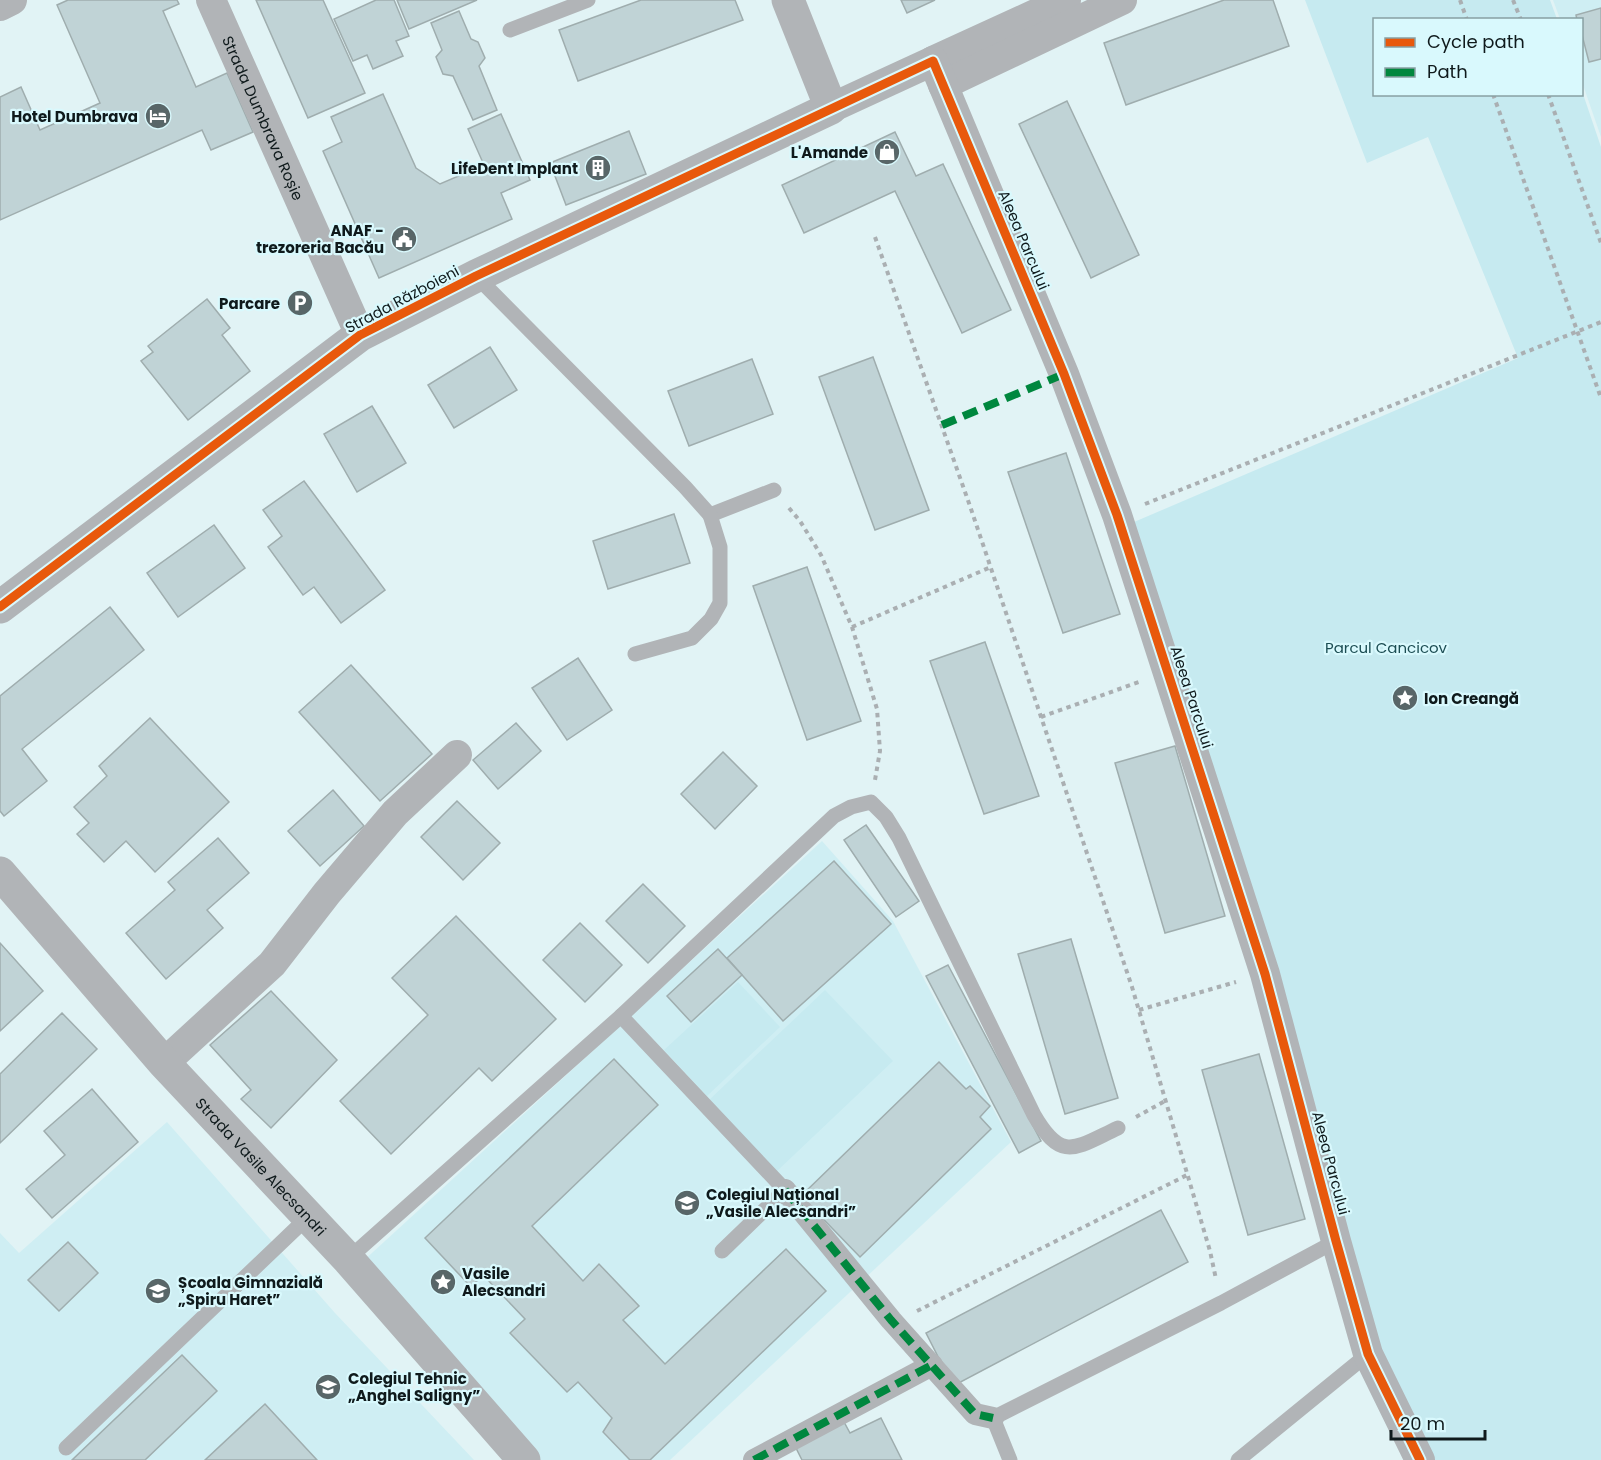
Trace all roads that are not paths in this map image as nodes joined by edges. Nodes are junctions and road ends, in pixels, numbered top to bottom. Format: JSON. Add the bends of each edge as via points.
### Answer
{"nodes":[{"id":1,"x":12,"y":0,"type":"edge"},
{"id":2,"x":211,"y":0,"type":"edge"},
{"id":3,"x":588,"y":0,"type":"edge"},
{"id":4,"x":788,"y":0,"type":"edge"},
{"id":5,"x":1122,"y":0,"type":"edge"},
{"id":6,"x":0,"y":6,"type":"edge"},
{"id":7,"x":1055,"y":10,"type":"edge"},
{"id":8,"x":510,"y":30,"type":"dead end"},
{"id":9,"x":938,"y":73,"type":"junction"},
{"id":10,"x":831,"y":108,"type":"junction"},
{"id":11,"x":476,"y":276,"type":"junction"},
{"id":12,"x":360,"y":335,"type":"junction"},
{"id":13,"x":774,"y":490,"type":"road end"},
{"id":14,"x":710,"y":515,"type":"junction"},
{"id":15,"x":0,"y":607,"type":"edge"},
{"id":16,"x":635,"y":654,"type":"dead end"},
{"id":17,"x":457,"y":755,"type":"dead end"},
{"id":18,"x":0,"y":873,"type":"edge"},
{"id":19,"x":621,"y":1016,"type":"junction"},
{"id":20,"x":164,"y":1063,"type":"junction"},
{"id":21,"x":1118,"y":1128,"type":"road end"},
{"id":22,"x":784,"y":1190,"type":"junction"},
{"id":23,"x":308,"y":1217,"type":"junction"},
{"id":24,"x":1336,"y":1241,"type":"junction"},
{"id":25,"x":722,"y":1251,"type":"dead end"},
{"id":26,"x":348,"y":1259,"type":"junction"},
{"id":27,"x":1368,"y":1354,"type":"junction"},
{"id":28,"x":932,"y":1365,"type":"junction"},
{"id":29,"x":993,"y":1418,"type":"junction"},
{"id":30,"x":66,"y":1448,"type":"dead end"},
{"id":31,"x":524,"y":1460,"type":"edge"},
{"id":32,"x":754,"y":1460,"type":"edge"},
{"id":33,"x":1010,"y":1460,"type":"edge"},
{"id":34,"x":1238,"y":1460,"type":"edge"},
{"id":35,"x":1420,"y":1460,"type":"edge"}],
"edges":[{"from":1,"to":6,"type":"street"},
{"from":2,"to":12,"type":"street","name":"Strada Dumbrava Roșie"},
{"from":3,"to":8,"type":"lane"},
{"from":4,"to":10,"type":"street"},
{"from":5,"to":7,"type":"street"},
{"from":7,"to":9,"type":"street"},
{"from":9,"to":10,"type":"street"},
{"from":9,"to":24,"type":"street","name":"Aleea Parcului","via":[[1064,374],[1118,515],[1265,974]]},
{"from":10,"to":11,"type":"street","name":"Strada Războieni"},
{"from":11,"to":12,"type":"street","name":"Strada Războieni"},
{"from":11,"to":14,"type":"lane"},
{"from":12,"to":15,"type":"street","name":"Strada Războieni"},
{"from":13,"to":14,"type":"lane"},
{"from":14,"to":16,"type":"lane","via":[[720,547],[720,603],[692,638]]},
{"from":17,"to":20,"type":"street","via":[[395,813],[272,964]]},
{"from":18,"to":20,"type":"street","name":"Strada Vasile Alecsandri"},
{"from":19,"to":21,"type":"lane","via":[[834,816],[871,802],[899,838],[1043,1131],[1053,1141],[1071,1147]]},
{"from":19,"to":22,"type":"lane"},
{"from":19,"to":26,"type":"lane"},
{"from":20,"to":23,"type":"street","name":"Strada Vasile Alecsandri"},
{"from":22,"to":25,"type":"lane"},
{"from":22,"to":28,"type":"street"},
{"from":23,"to":26,"type":"street","name":"Strada Vasile Alecsandri"},
{"from":23,"to":30,"type":"lane"},
{"from":24,"to":27,"type":"street","name":"Aleea Parcului"},
{"from":24,"to":29,"type":"lane"},
{"from":26,"to":31,"type":"street","name":"Strada Vasile Alecsandri"},
{"from":27,"to":34,"type":"lane"},
{"from":27,"to":35,"type":"street","name":"Aleea Parcului"},
{"from":28,"to":29,"type":"street","via":[[975,1414]]},
{"from":28,"to":32,"type":"street"},
{"from":29,"to":33,"type":"lane"}]}
